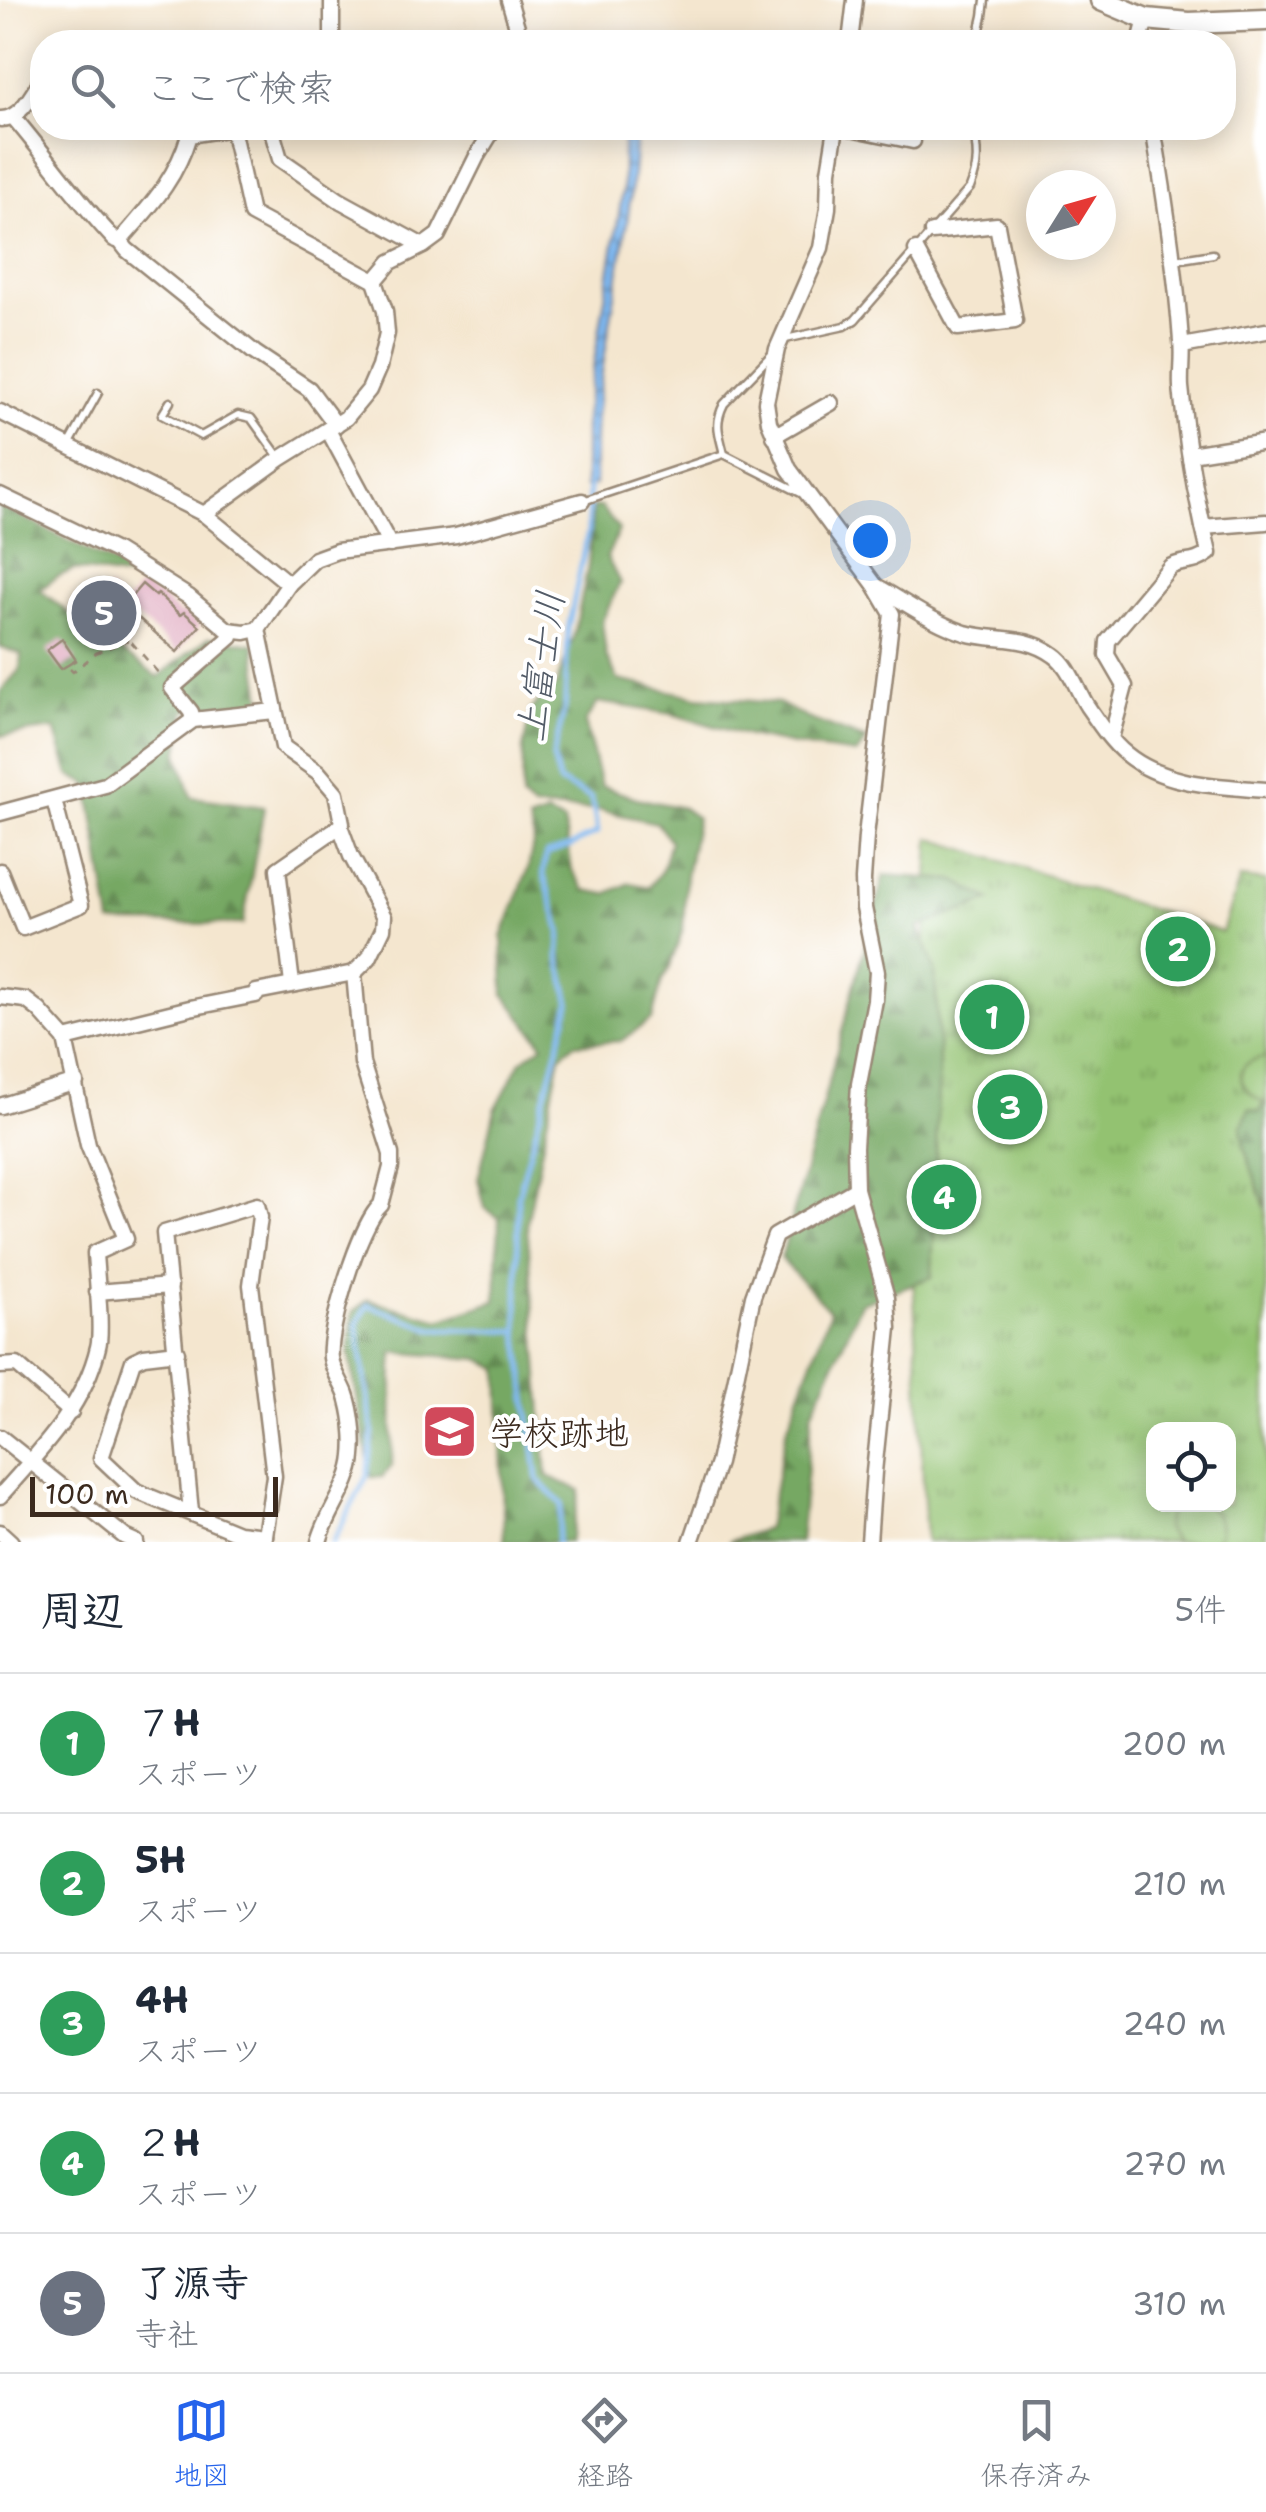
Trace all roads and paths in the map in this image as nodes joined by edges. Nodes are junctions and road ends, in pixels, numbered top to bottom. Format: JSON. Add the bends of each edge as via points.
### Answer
{"nodes":[{"id":1,"x":332,"y":0,"type":"edge"},
{"id":2,"x":508,"y":0,"type":"edge"},
{"id":3,"x":854,"y":0,"type":"edge"},
{"id":4,"x":984,"y":0,"type":"edge"},
{"id":5,"x":1101,"y":0,"type":"edge"},
{"id":6,"x":1146,"y":10,"type":"edge"},
{"id":7,"x":1266,"y":20,"type":"edge"},
{"id":8,"x":332,"y":30,"type":"edge"},
{"id":9,"x":517,"y":30,"type":"edge"},
{"id":10,"x":851,"y":30,"type":"edge"},
{"id":11,"x":979,"y":30,"type":"edge"},
{"id":12,"x":30,"y":92,"type":"edge"},
{"id":13,"x":7,"y":118,"type":"edge"},
{"id":14,"x":188,"y":140,"type":"edge"},
{"id":15,"x":235,"y":140,"type":"edge"},
{"id":16,"x":274,"y":140,"type":"edge"},
{"id":17,"x":487,"y":140,"type":"edge"},
{"id":18,"x":834,"y":140,"type":"edge"},
{"id":19,"x":908,"y":140,"type":"edge"},
{"id":20,"x":976,"y":140,"type":"edge"},
{"id":21,"x":1155,"y":140,"type":"edge"},
{"id":22,"x":913,"y":141,"type":"dead end"},
{"id":23,"x":932,"y":232,"type":"junction"},
{"id":24,"x":120,"y":241,"type":"junction"},
{"id":25,"x":422,"y":246,"type":"junction"},
{"id":26,"x":916,"y":250,"type":"junction"},
{"id":27,"x":1213,"y":254,"type":"dead end"},
{"id":28,"x":1173,"y":260,"type":"junction"},
{"id":29,"x":375,"y":281,"type":"junction"},
{"id":30,"x":1266,"y":331,"type":"edge"},
{"id":31,"x":778,"y":345,"type":"junction"},
{"id":32,"x":1182,"y":346,"type":"junction"},
{"id":33,"x":98,"y":394,"type":"dead end"},
{"id":34,"x":170,"y":402,"type":"dead end"},
{"id":35,"x":832,"y":403,"type":"dead end"},
{"id":36,"x":0,"y":412,"type":"edge"},
{"id":37,"x":332,"y":428,"type":"junction"},
{"id":38,"x":774,"y":436,"type":"junction"},
{"id":39,"x":1266,"y":442,"type":"edge"},
{"id":40,"x":68,"y":446,"type":"junction"},
{"id":41,"x":724,"y":454,"type":"junction"},
{"id":42,"x":1190,"y":454,"type":"junction"},
{"id":43,"x":280,"y":459,"type":"junction"},
{"id":44,"x":0,"y":494,"type":"edge"},
{"id":45,"x":808,"y":497,"type":"junction"},
{"id":46,"x":582,"y":501,"type":"joint"},
{"id":47,"x":204,"y":514,"type":"junction"},
{"id":48,"x":1266,"y":522,"type":"edge"},
{"id":49,"x":1203,"y":527,"type":"junction"},
{"id":50,"x":390,"y":545,"type":"junction"},
{"id":51,"x":289,"y":584,"type":"junction"},
{"id":52,"x":875,"y":585,"type":"junction"},
{"id":53,"x":258,"y":629,"type":"junction"},
{"id":54,"x":121,"y":630,"type":"dead end"},
{"id":55,"x":232,"y":630,"type":"junction"},
{"id":56,"x":129,"y":639,"type":"junction"},
{"id":57,"x":70,"y":669,"type":"dead end"},
{"id":58,"x":172,"y":688,"type":"junction"},
{"id":59,"x":274,"y":711,"type":"junction"},
{"id":60,"x":193,"y":720,"type":"junction"},
{"id":61,"x":1111,"y":738,"type":"junction"},
{"id":62,"x":1266,"y":790,"type":"edge"},
{"id":63,"x":54,"y":800,"type":"junction"},
{"id":64,"x":0,"y":813,"type":"edge"},
{"id":65,"x":340,"y":826,"type":"junction"},
{"id":66,"x":0,"y":871,"type":"edge"},
{"id":67,"x":354,"y":973,"type":"junction"},
{"id":68,"x":292,"y":984,"type":"junction"},
{"id":69,"x":0,"y":997,"type":"edge"},
{"id":70,"x":65,"y":1040,"type":"junction"},
{"id":71,"x":76,"y":1082,"type":"junction"},
{"id":72,"x":0,"y":1106,"type":"edge"},
{"id":73,"x":856,"y":1189,"type":"junction"},
{"id":74,"x":170,"y":1286,"type":"junction"},
{"id":75,"x":97,"y":1292,"type":"junction"},
{"id":76,"x":178,"y":1352,"type":"junction"},
{"id":77,"x":0,"y":1366,"type":"edge"},
{"id":78,"x":71,"y":1412,"type":"junction"},
{"id":79,"x":0,"y":1438,"type":"edge"},
{"id":80,"x":30,"y":1462,"type":"junction"},
{"id":81,"x":0,"y":1496,"type":"edge"},
{"id":82,"x":191,"y":1512,"type":"junction"},
{"id":83,"x":0,"y":1532,"type":"edge"},
{"id":84,"x":264,"y":1539,"type":"edge"},
{"id":85,"x":12,"y":1542,"type":"edge"},
{"id":86,"x":136,"y":1542,"type":"edge"},
{"id":87,"x":319,"y":1542,"type":"edge"},
{"id":88,"x":691,"y":1542,"type":"edge"},
{"id":89,"x":869,"y":1542,"type":"edge"}],
"edges":[{"from":1,"to":8,"type":"street"},
{"from":2,"to":9,"type":"street"},
{"from":3,"to":10,"type":"street"},
{"from":4,"to":11,"type":"lane"},
{"from":5,"to":6,"type":"main road"},
{"from":6,"to":7,"type":"main road","via":[[1188,24]]},
{"from":12,"to":13,"type":"street"},
{"from":13,"to":24,"type":"street"},
{"from":14,"to":24,"type":"street","via":[[171,179]]},
{"from":15,"to":29,"type":"street","via":[[251,214]]},
{"from":16,"to":25,"type":"street","via":[[280,159]]},
{"from":17,"to":25,"type":"street","via":[[443,227]]},
{"from":18,"to":31,"type":"street","via":[[821,248]]},
{"from":19,"to":22,"type":"street"},
{"from":20,"to":23,"type":"lane","via":[[978,168],[970,188]]},
{"from":21,"to":28,"type":"street"},
{"from":23,"to":26,"type":"lane"},
{"from":23,"to":26,"type":"street","via":[[997,225],[1015,320],[958,328]]},
{"from":24,"to":37,"type":"street","via":[[208,317],[308,388]]},
{"from":25,"to":29,"type":"street","via":[[391,262]]},
{"from":26,"to":31,"type":"lane","via":[[854,320]]},
{"from":27,"to":28,"type":"lane"},
{"from":28,"to":32,"type":"street"},
{"from":29,"to":37,"type":"street","via":[[386,342],[369,390]]},
{"from":30,"to":32,"type":"street"},
{"from":31,"to":38,"type":"street","via":[[766,402]]},
{"from":31,"to":41,"type":"lane","via":[[724,404],[716,424]]},
{"from":32,"to":42,"type":"street"},
{"from":33,"to":40,"type":"lane"},
{"from":34,"to":43,"type":"lane","via":[[162,415],[201,436],[238,414],[251,418]]},
{"from":35,"to":38,"type":"street"},
{"from":36,"to":40,"type":"street"},
{"from":37,"to":43,"type":"street"},
{"from":37,"to":50,"type":"street"},
{"from":38,"to":45,"type":"street"},
{"from":39,"to":42,"type":"street"},
{"from":40,"to":47,"type":"street"},
{"from":41,"to":45,"type":"lane"},
{"from":41,"to":46,"type":"lane"},
{"from":42,"to":49,"type":"street"},
{"from":43,"to":47,"type":"street"},
{"from":44,"to":55,"type":"street","via":[[116,551]]},
{"from":45,"to":52,"type":"street"},
{"from":46,"to":50,"type":"street","via":[[456,536]]},
{"from":47,"to":51,"type":"street"},
{"from":48,"to":49,"type":"street"},
{"from":49,"to":61,"type":"street","via":[[1209,553],[1170,567],[1108,641],[1106,656],[1126,686]]},
{"from":50,"to":51,"type":"street","via":[[326,555]]},
{"from":51,"to":53,"type":"street"},
{"from":52,"to":61,"type":"street","via":[[952,628],[1033,642],[1058,658]]},
{"from":52,"to":73,"type":"street","via":[[892,614],[862,880],[877,972],[860,1084]]},
{"from":53,"to":55,"type":"street"},
{"from":53,"to":59,"type":"street"},
{"from":54,"to":56,"type":"path"},
{"from":55,"to":58,"type":"street"},
{"from":56,"to":57,"type":"path"},
{"from":56,"to":58,"type":"path"},
{"from":58,"to":60,"type":"street"},
{"from":59,"to":60,"type":"street"},
{"from":59,"to":65,"type":"street","via":[[283,747],[336,792]]},
{"from":60,"to":63,"type":"street","via":[[105,786]]},
{"from":61,"to":62,"type":"street","via":[[1122,752],[1165,776]]},
{"from":63,"to":64,"type":"street"},
{"from":63,"to":66,"type":"street","via":[[81,905],[23,928]]},
{"from":65,"to":67,"type":"street","via":[[384,916],[369,958]]},
{"from":65,"to":68,"type":"street","via":[[278,869]]},
{"from":67,"to":68,"type":"street"},
{"from":67,"to":87,"type":"street","via":[[362,1063],[391,1166],[336,1309],[330,1354],[346,1396],[354,1452]]},
{"from":68,"to":70,"type":"street"},
{"from":69,"to":70,"type":"street","via":[[26,1000]]},
{"from":70,"to":71,"type":"street"},
{"from":71,"to":72,"type":"street"},
{"from":71,"to":75,"type":"street","via":[[88,1145],[126,1240],[95,1253]]},
{"from":73,"to":88,"type":"street","via":[[775,1236],[753,1296],[718,1462]]},
{"from":73,"to":89,"type":"street","via":[[889,1328]]},
{"from":74,"to":75,"type":"street"},
{"from":74,"to":76,"type":"street"},
{"from":74,"to":84,"type":"street","via":[[164,1233],[257,1205],[252,1285],[274,1476]]},
{"from":75,"to":78,"type":"street","via":[[100,1344]]},
{"from":76,"to":82,"type":"street"},
{"from":76,"to":82,"type":"street","via":[[134,1361],[101,1458],[136,1490]]},
{"from":77,"to":78,"type":"street","via":[[17,1365]]},
{"from":78,"to":80,"type":"street"},
{"from":79,"to":80,"type":"street"},
{"from":80,"to":81,"type":"street"},
{"from":80,"to":86,"type":"street"},
{"from":82,"to":84,"type":"street"},
{"from":83,"to":85,"type":"street"}]}
